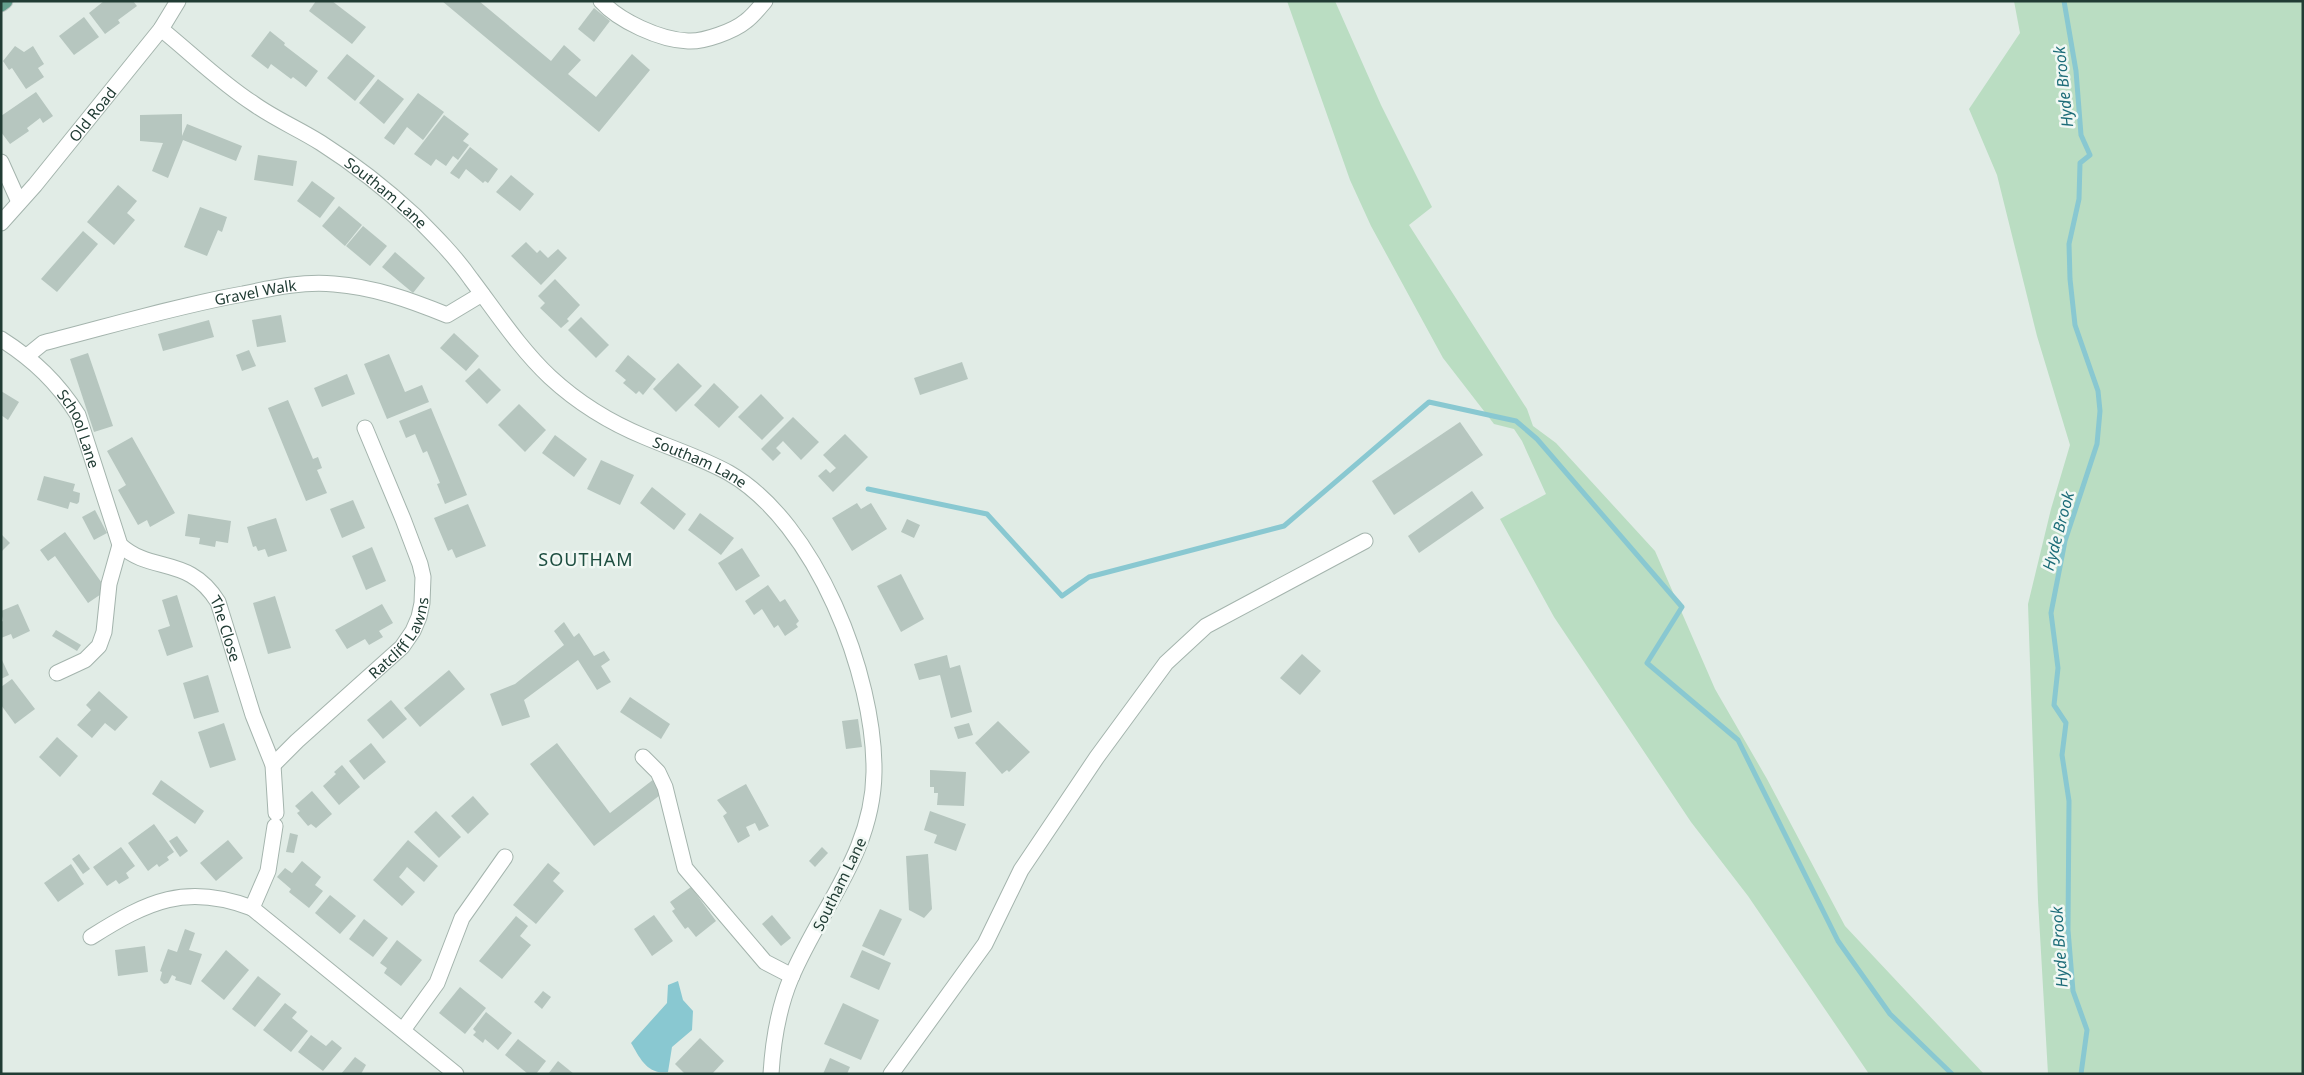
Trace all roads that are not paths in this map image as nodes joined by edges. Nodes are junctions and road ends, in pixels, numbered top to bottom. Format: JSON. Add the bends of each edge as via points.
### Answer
{"nodes":[{"id":1,"x":4,"y":1,"type":"edge"},
{"id":2,"x":178,"y":1,"type":"edge"},
{"id":3,"x":601,"y":1,"type":"edge"},
{"id":4,"x":765,"y":1,"type":"edge"},
{"id":5,"x":1,"y":4,"type":"edge"},
{"id":6,"x":161,"y":29,"type":"junction"},
{"id":7,"x":1,"y":162,"type":"edge"},
{"id":8,"x":19,"y":202,"type":"junction"},
{"id":9,"x":1,"y":223,"type":"edge"},
{"id":10,"x":482,"y":294,"type":"junction"},
{"id":11,"x":1,"y":340,"type":"edge"},
{"id":12,"x":27,"y":356,"type":"junction"},
{"id":13,"x":365,"y":428,"type":"dead end"},
{"id":14,"x":1366,"y":541,"type":"dead end"},
{"id":15,"x":120,"y":545,"type":"junction"},
{"id":16,"x":57,"y":673,"type":"dead end"},
{"id":17,"x":643,"y":757,"type":"dead end"},
{"id":18,"x":273,"y":765,"type":"junction"},
{"id":19,"x":505,"y":857,"type":"dead end"},
{"id":20,"x":252,"y":908,"type":"junction"},
{"id":21,"x":91,"y":937,"type":"dead end"},
{"id":22,"x":792,"y":976,"type":"junction"},
{"id":23,"x":403,"y":1030,"type":"junction"},
{"id":24,"x":456,"y":1074,"type":"edge"},
{"id":25,"x":772,"y":1074,"type":"edge"},
{"id":26,"x":891,"y":1074,"type":"edge"}],
"edges":[{"from":1,"to":5,"type":"main road"},
{"from":2,"to":6,"type":"street","name":"Old Road"},
{"from":3,"to":4,"type":"street","via":[[612,13],[652,33],[688,41],[723,34],[746,22]]},
{"from":6,"to":8,"type":"street","name":"Old Road"},
{"from":6,"to":10,"type":"street","name":"Southam Lane","via":[[254,105],[322,143],[387,192],[440,241]]},
{"from":7,"to":8,"type":"street"},
{"from":8,"to":9,"type":"street","name":"Old Road"},
{"from":10,"to":12,"type":"street","name":"Gravel Walk","via":[[447,315],[367,288],[318,283],[276,288],[210,300],[44,343]]},
{"from":10,"to":22,"type":"street","name":"Southam Lane","via":[[526,351],[573,396],[627,428],[713,464],[761,497],[794,534],[843,621],[870,720],[873,794],[864,833],[852,864]]},
{"from":11,"to":12,"type":"street","name":"School Lane"},
{"from":12,"to":15,"type":"street","name":"School Lane","via":[[56,383],[78,416]]},
{"from":13,"to":18,"type":"street","name":"Ratcliff Lawns","via":[[420,564],[423,590],[419,617],[402,646]]},
{"from":14,"to":26,"type":"street","via":[[1206,626],[1166,663],[1097,757],[1022,870],[985,944]]},
{"from":15,"to":16,"type":"street","via":[[109,584],[104,632],[99,646],[85,660]]},
{"from":15,"to":18,"type":"street","name":"The Close","via":[[133,554],[191,574],[213,594],[253,716]]},
{"from":17,"to":22,"type":"street","via":[[658,772],[665,787],[685,868],[765,962]]},
{"from":18,"to":20,"type":"street","via":[[275,820],[268,871]]},
{"from":19,"to":23,"type":"street","via":[[462,918],[437,982]]},
{"from":20,"to":21,"type":"street","via":[[219,898],[186,896],[169,899],[139,908]]},
{"from":20,"to":23,"type":"street"},
{"from":22,"to":25,"type":"street","name":"Southam Lane","via":[[778,1016]]},
{"from":23,"to":24,"type":"street"}]}
